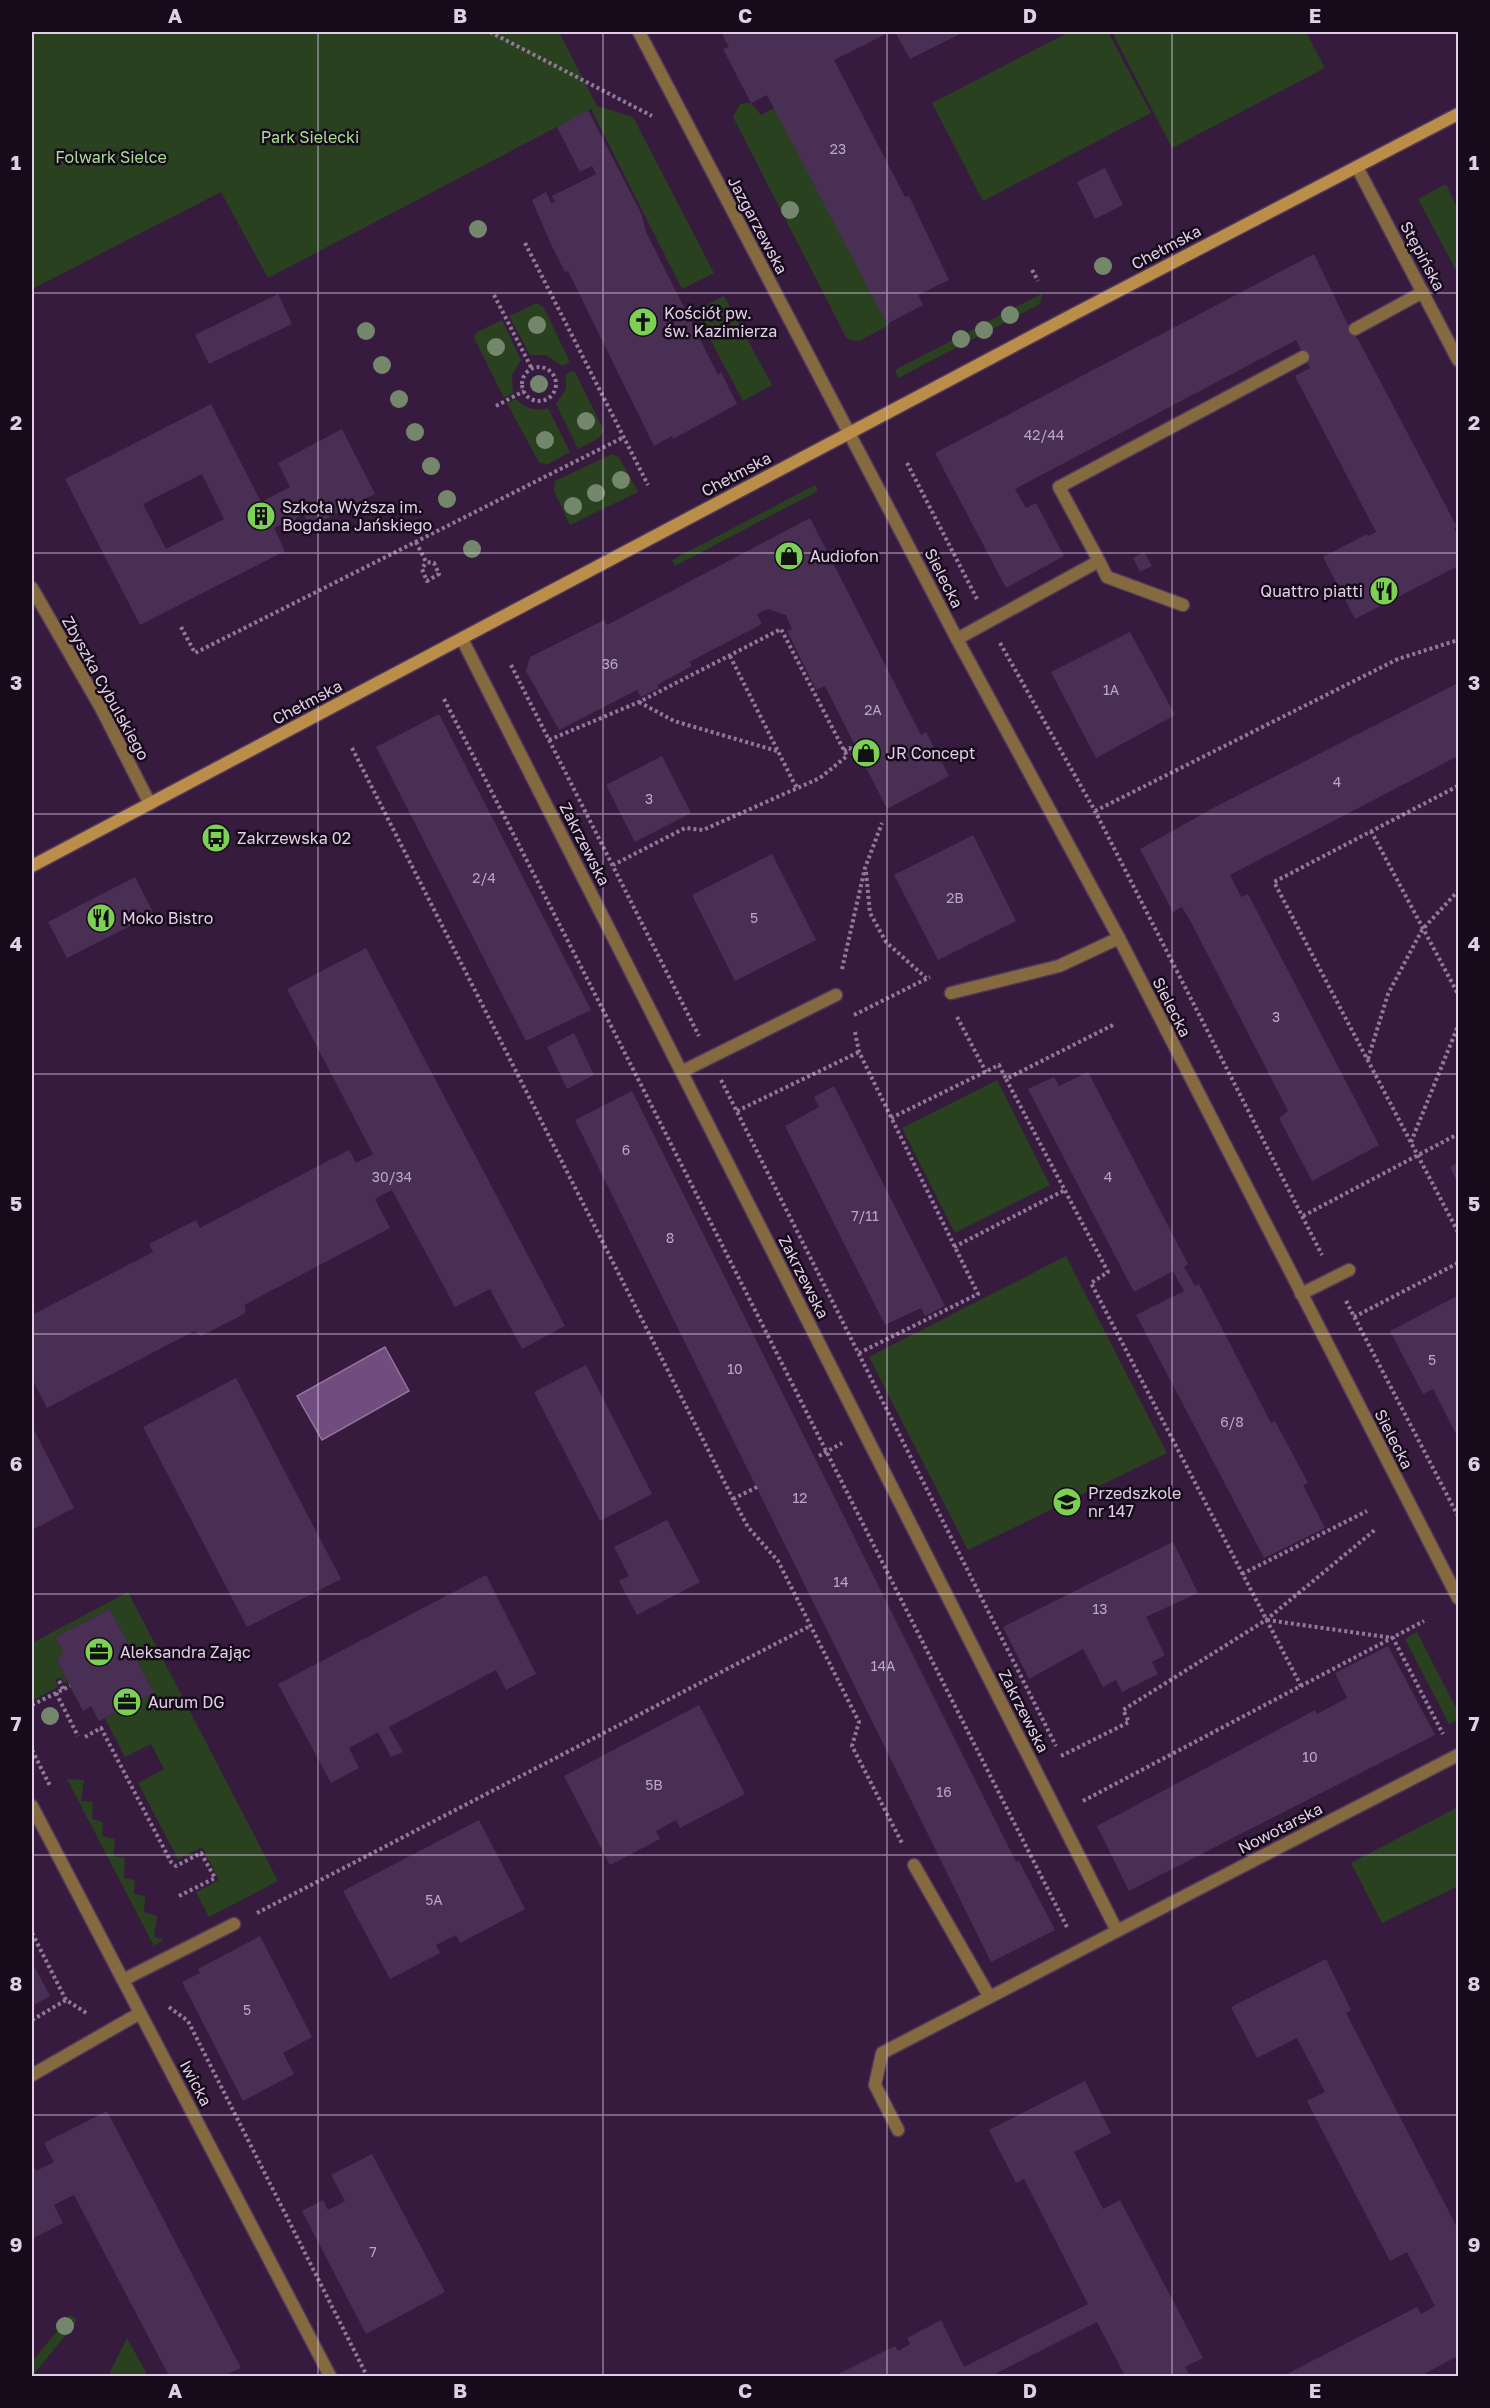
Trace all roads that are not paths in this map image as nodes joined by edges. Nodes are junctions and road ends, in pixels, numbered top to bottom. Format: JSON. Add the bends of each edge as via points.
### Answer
{"nodes":[{"id":1,"x":639,"y":32,"type":"edge"},
{"id":2,"x":1458,"y":114,"type":"edge"},
{"id":3,"x":1357,"y":167,"type":"junction"},
{"id":4,"x":1423,"y":292,"type":"junction"},
{"id":5,"x":1355,"y":329,"type":"dead end"},
{"id":6,"x":1303,"y":357,"type":"dead end"},
{"id":7,"x":1458,"y":360,"type":"edge"},
{"id":8,"x":849,"y":434,"type":"junction"},
{"id":9,"x":1099,"y":561,"type":"junction"},
{"id":10,"x":32,"y":588,"type":"edge"},
{"id":11,"x":1183,"y":605,"type":"dead end"},
{"id":12,"x":462,"y":639,"type":"junction"},
{"id":13,"x":957,"y":639,"type":"junction"},
{"id":14,"x":150,"y":804,"type":"junction"},
{"id":15,"x":32,"y":866,"type":"edge"},
{"id":16,"x":1119,"y":938,"type":"junction"},
{"id":17,"x":951,"y":993,"type":"dead end"},
{"id":18,"x":836,"y":995,"type":"road end"},
{"id":19,"x":683,"y":1071,"type":"junction"},
{"id":20,"x":1349,"y":1270,"type":"dead end"},
{"id":21,"x":1301,"y":1294,"type":"junction"},
{"id":22,"x":1458,"y":1598,"type":"edge"},
{"id":23,"x":1458,"y":1755,"type":"edge"},
{"id":24,"x":32,"y":1806,"type":"edge"},
{"id":25,"x":914,"y":1865,"type":"road end"},
{"id":26,"x":234,"y":1924,"type":"road end"},
{"id":27,"x":1117,"y":1931,"type":"junction"},
{"id":28,"x":123,"y":1980,"type":"junction"},
{"id":29,"x":989,"y":1996,"type":"junction"},
{"id":30,"x":140,"y":2013,"type":"junction"},
{"id":31,"x":32,"y":2075,"type":"edge"},
{"id":32,"x":898,"y":2130,"type":"dead end"},
{"id":33,"x":330,"y":2376,"type":"edge"}],
"edges":[{"from":1,"to":8,"type":"street","name":"Jazgarzewska"},
{"from":2,"to":3,"type":"street","name":"Chełmska"},
{"from":3,"to":4,"type":"street","name":"Stępińska"},
{"from":3,"to":8,"type":"street","name":"Chełmska"},
{"from":4,"to":5,"type":"street"},
{"from":4,"to":7,"type":"street","name":"Stępińska"},
{"from":6,"to":9,"type":"street","via":[[1059,487]]},
{"from":8,"to":12,"type":"street","name":"Chełmska"},
{"from":8,"to":13,"type":"street","name":"Sielecka"},
{"from":9,"to":11,"type":"street","via":[[1107,578]]},
{"from":9,"to":13,"type":"street"},
{"from":10,"to":14,"type":"street","name":"Zbyszka Cybulskiego","via":[[101,708]]},
{"from":12,"to":14,"type":"street","name":"Chełmska"},
{"from":12,"to":19,"type":"street","name":"Zakrzewska"},
{"from":13,"to":16,"type":"street","name":"Sielecka"},
{"from":14,"to":15,"type":"street","name":"Chełmska"},
{"from":16,"to":17,"type":"street","via":[[1059,966]]},
{"from":16,"to":21,"type":"street","name":"Sielecka"},
{"from":18,"to":19,"type":"street"},
{"from":19,"to":27,"type":"street","name":"Zakrzewska"},
{"from":20,"to":21,"type":"street"},
{"from":21,"to":22,"type":"street","name":"Sielecka"},
{"from":23,"to":27,"type":"street","name":"Nowotarska"},
{"from":24,"to":28,"type":"street","name":"Iwicka"},
{"from":25,"to":29,"type":"street"},
{"from":26,"to":28,"type":"street"},
{"from":27,"to":29,"type":"street","name":"Nowotarska"},
{"from":28,"to":30,"type":"street","name":"Iwicka"},
{"from":29,"to":32,"type":"street","name":"Nowotarska","via":[[882,2053],[875,2085]]},
{"from":30,"to":31,"type":"street"},
{"from":30,"to":33,"type":"street","name":"Iwicka"}]}
